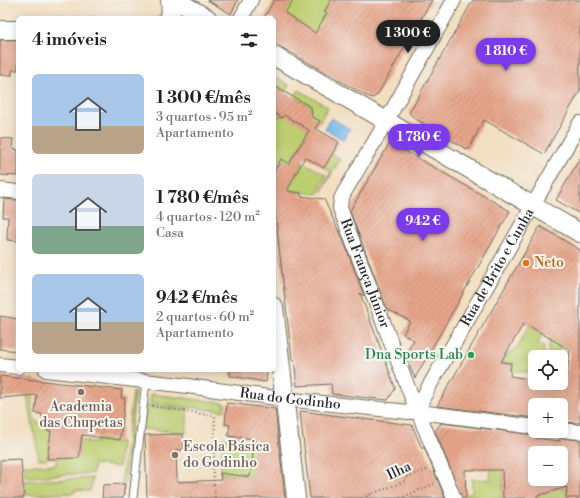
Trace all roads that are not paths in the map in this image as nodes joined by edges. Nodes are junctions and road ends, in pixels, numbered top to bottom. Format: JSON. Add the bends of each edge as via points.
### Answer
{"nodes":[{"id":1,"x":170,"y":0,"type":"edge"},
{"id":2,"x":175,"y":0,"type":"edge"},
{"id":3,"x":251,"y":0,"type":"edge"},
{"id":4,"x":454,"y":0,"type":"edge"},
{"id":5,"x":170,"y":16,"type":"edge"},
{"id":6,"x":203,"y":16,"type":"edge"},
{"id":7,"x":242,"y":16,"type":"edge"},
{"id":8,"x":0,"y":30,"type":"edge"},
{"id":9,"x":16,"y":30,"type":"edge"},
{"id":10,"x":276,"y":57,"type":"edge"},
{"id":11,"x":386,"y":121,"type":"junction"},
{"id":12,"x":580,"y":124,"type":"edge"},
{"id":13,"x":0,"y":190,"type":"edge"},
{"id":14,"x":16,"y":192,"type":"edge"},
{"id":15,"x":533,"y":206,"type":"junction"},
{"id":16,"x":580,"y":233,"type":"edge"},
{"id":17,"x":276,"y":325,"type":"edge"},
{"id":18,"x":0,"y":365,"type":"edge"},
{"id":19,"x":16,"y":367,"type":"edge"},
{"id":20,"x":64,"y":372,"type":"edge"},
{"id":21,"x":146,"y":381,"type":"junction"},
{"id":22,"x":284,"y":399,"type":"junction"},
{"id":23,"x":419,"y":412,"type":"junction"},
{"id":24,"x":528,"y":426,"type":"edge"},
{"id":25,"x":568,"y":431,"type":"edge"},
{"id":26,"x":580,"y":432,"type":"edge"},
{"id":27,"x":133,"y":498,"type":"edge"},
{"id":28,"x":296,"y":498,"type":"edge"},
{"id":29,"x":454,"y":498,"type":"edge"}],
"edges":[{"from":1,"to":5,"type":"street"},
{"from":2,"to":6,"type":"street"},
{"from":3,"to":7,"type":"street"},
{"from":4,"to":11,"type":"street","name":"Rua França Júnior"},
{"from":8,"to":9,"type":"street"},
{"from":10,"to":11,"type":"street"},
{"from":11,"to":15,"type":"street"},
{"from":11,"to":23,"type":"street","name":"Rua França Júnior","via":[[345,191],[340,208]]},
{"from":12,"to":15,"type":"street","name":"Rua de Brito e Cunha"},
{"from":13,"to":14,"type":"street"},
{"from":15,"to":16,"type":"street"},
{"from":15,"to":23,"type":"street","name":"Rua de Brito e Cunha","via":[[428,388]]},
{"from":17,"to":22,"type":"street"},
{"from":18,"to":19,"type":"street"},
{"from":20,"to":21,"type":"street","name":"Rua do Godinho"},
{"from":21,"to":22,"type":"street","name":"Rua do Godinho"},
{"from":21,"to":27,"type":"lane"},
{"from":22,"to":23,"type":"street","name":"Rua do Godinho"},
{"from":22,"to":28,"type":"street"},
{"from":23,"to":24,"type":"street","name":"Rua do Godinho"},
{"from":23,"to":29,"type":"street","name":"Rua França Júnior"},
{"from":25,"to":26,"type":"street"}]}
